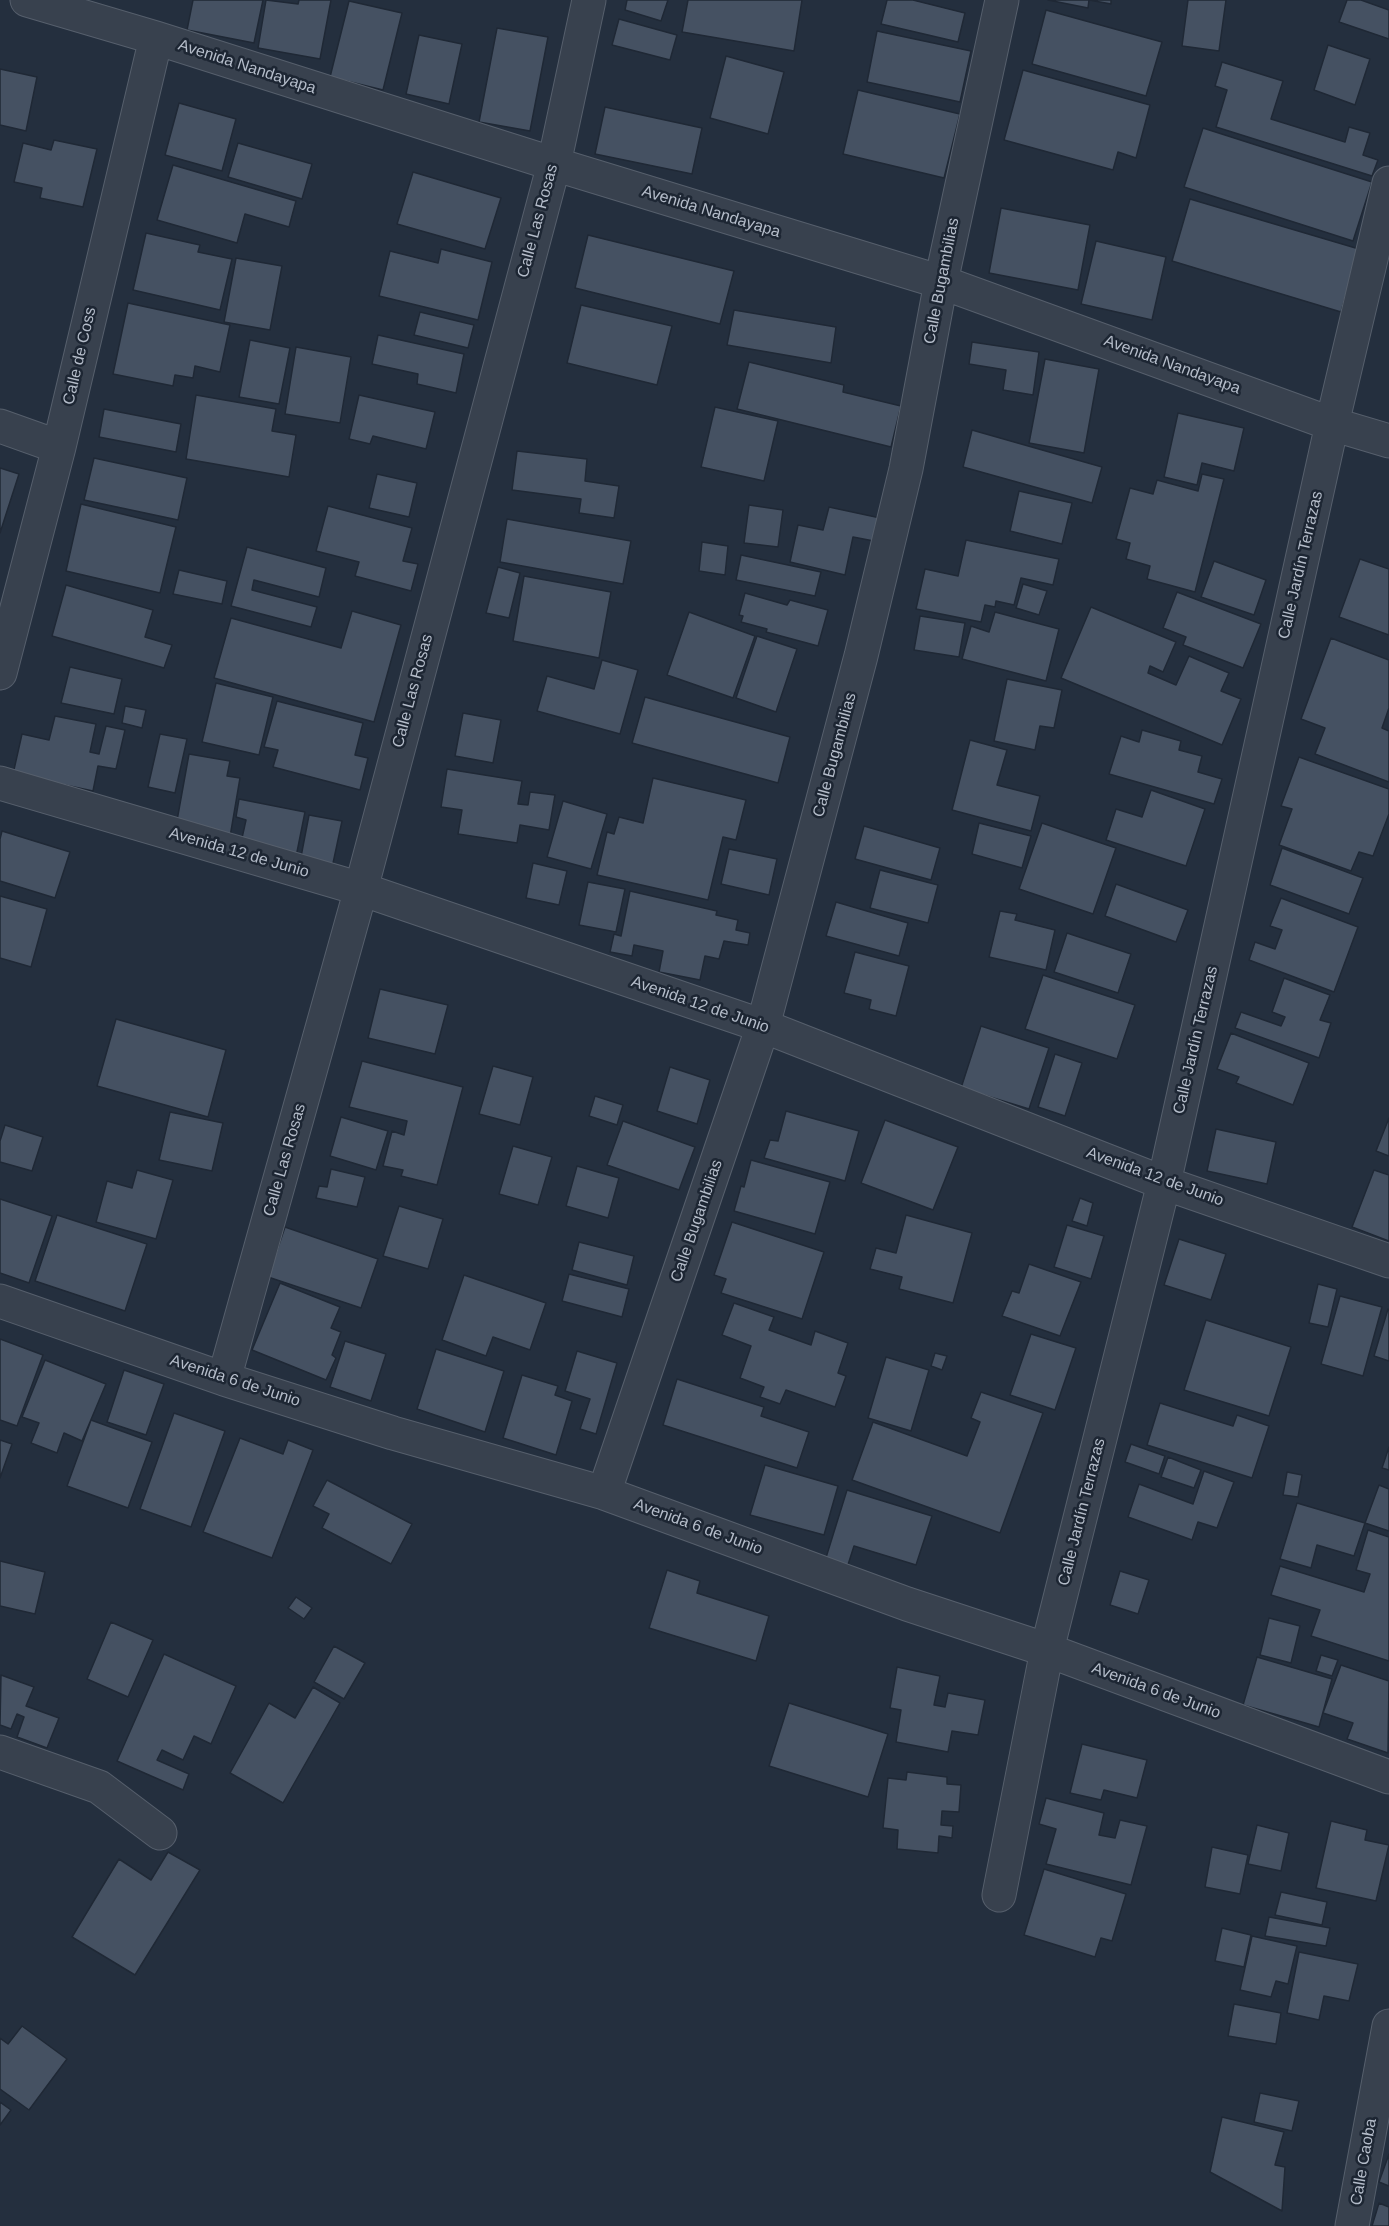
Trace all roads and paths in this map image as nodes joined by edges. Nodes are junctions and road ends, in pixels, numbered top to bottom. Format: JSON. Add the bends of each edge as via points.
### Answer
{"nodes":[{"id":1,"x":27,"y":0,"type":"edge"},
{"id":2,"x":589,"y":0,"type":"edge"},
{"id":3,"x":1002,"y":0,"type":"edge"},
{"id":4,"x":156,"y":38,"type":"junction"},
{"id":5,"x":554,"y":164,"type":"junction"},
{"id":6,"x":1389,"y":183,"type":"edge"},
{"id":7,"x":941,"y":282,"type":"junction"},
{"id":8,"x":1332,"y":424,"type":"junction"},
{"id":9,"x":0,"y":426,"type":"edge"},
{"id":10,"x":1389,"y":441,"type":"edge"},
{"id":11,"x":58,"y":447,"type":"junction"},
{"id":12,"x":0,"y":673,"type":"edge"},
{"id":13,"x":0,"y":783,"type":"edge"},
{"id":14,"x":361,"y":889,"type":"junction"},
{"id":15,"x":763,"y":1026,"type":"junction"},
{"id":16,"x":1164,"y":1183,"type":"junction"},
{"id":17,"x":1389,"y":1260,"type":"edge"},
{"id":18,"x":0,"y":1301,"type":"edge"},
{"id":19,"x":224,"y":1379,"type":"junction"},
{"id":20,"x":604,"y":1493,"type":"junction"},
{"id":21,"x":1047,"y":1650,"type":"junction"},
{"id":22,"x":0,"y":1753,"type":"edge"},
{"id":23,"x":1389,"y":1777,"type":"edge"},
{"id":24,"x":160,"y":1833,"type":"dead end"},
{"id":25,"x":999,"y":1895,"type":"dead end"},
{"id":26,"x":1389,"y":2026,"type":"edge"},
{"id":27,"x":1352,"y":2226,"type":"edge"}],
"edges":[{"from":1,"to":4,"type":"street","name":"Avenida Nandayapa"},
{"from":2,"to":5,"type":"street","name":"Calle Las Rosas"},
{"from":3,"to":7,"type":"street","name":"Calle Bugambilias"},
{"from":4,"to":5,"type":"street","name":"Avenida Nandayapa"},
{"from":4,"to":11,"type":"street","name":"Calle de Coss"},
{"from":5,"to":7,"type":"street","name":"Avenida Nandayapa"},
{"from":5,"to":14,"type":"street","name":"Calle Las Rosas"},
{"from":6,"to":8,"type":"street","name":"Calle Jardín Terrazas"},
{"from":7,"to":8,"type":"street","name":"Avenida Nandayapa"},
{"from":7,"to":15,"type":"street","name":"Calle Bugambilias","via":[[900,492],[861,656]]},
{"from":8,"to":10,"type":"street","name":"Avenida Nandayapa"},
{"from":8,"to":16,"type":"street","name":"Calle Jardín Terrazas"},
{"from":9,"to":11,"type":"street"},
{"from":11,"to":12,"type":"street","name":"Calle de Coss"},
{"from":13,"to":14,"type":"street","name":"Avenida 12 de Junio"},
{"from":14,"to":15,"type":"street","name":"Avenida 12 de Junio"},
{"from":14,"to":19,"type":"street","name":"Calle Las Rosas"},
{"from":15,"to":16,"type":"street","name":"Avenida 12 de Junio"},
{"from":15,"to":20,"type":"street","name":"Calle Bugambilias"},
{"from":16,"to":17,"type":"street","name":"Avenida 12 de Junio"},
{"from":16,"to":21,"type":"street","name":"Calle Jardín Terrazas"},
{"from":18,"to":19,"type":"street","name":"Avenida 6 de Junio"},
{"from":19,"to":20,"type":"street","name":"Avenida 6 de Junio","via":[[393,1433]]},
{"from":20,"to":21,"type":"street","name":"Avenida 6 de Junio","via":[[907,1604]]},
{"from":21,"to":23,"type":"street","name":"Avenida 6 de Junio"},
{"from":21,"to":25,"type":"street","name":"Calle Jardín Terrazas"},
{"from":22,"to":24,"type":"street","via":[[99,1787]]},
{"from":26,"to":27,"type":"street","name":"Calle Caoba"}]}
